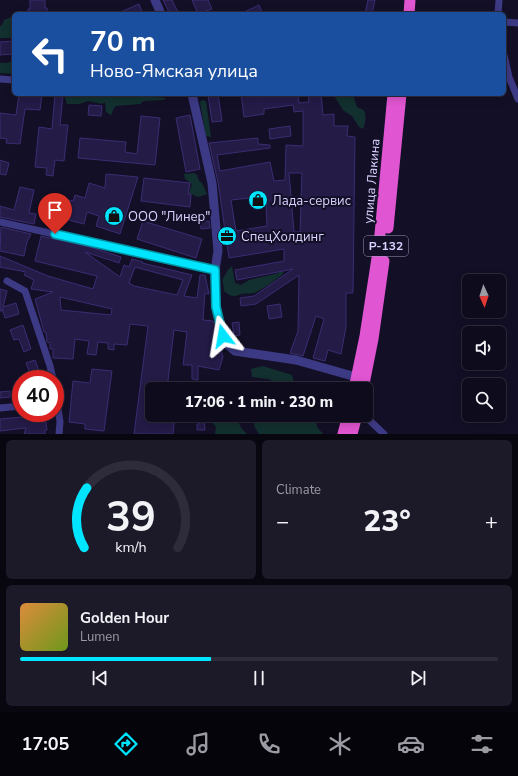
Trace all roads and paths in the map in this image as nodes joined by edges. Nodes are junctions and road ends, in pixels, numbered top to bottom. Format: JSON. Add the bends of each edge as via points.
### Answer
{"nodes":[{"id":1,"x":155,"y":0,"type":"edge"},
{"id":2,"x":402,"y":0,"type":"edge"},
{"id":3,"x":410,"y":0,"type":"edge"},
{"id":4,"x":413,"y":0,"type":"edge"},
{"id":5,"x":500,"y":0,"type":"edge"},
{"id":6,"x":160,"y":12,"type":"edge"},
{"id":7,"x":401,"y":12,"type":"edge"},
{"id":8,"x":409,"y":12,"type":"edge"},
{"id":9,"x":410,"y":12,"type":"edge"},
{"id":10,"x":498,"y":12,"type":"edge"},
{"id":11,"x":506,"y":22,"type":"edge"},
{"id":12,"x":518,"y":23,"type":"edge"},
{"id":13,"x":506,"y":64,"type":"edge"},
{"id":14,"x":0,"y":79,"type":"edge"},
{"id":15,"x":12,"y":80,"type":"edge"},
{"id":16,"x":192,"y":96,"type":"edge"},
{"id":17,"x":393,"y":96,"type":"edge"},
{"id":18,"x":401,"y":96,"type":"edge"},
{"id":19,"x":518,"y":99,"type":"edge"},
{"id":20,"x":0,"y":222,"type":"edge"},
{"id":21,"x":215,"y":270,"type":"junction"},
{"id":22,"x":7,"y":281,"type":"dead end"},
{"id":23,"x":51,"y":370,"type":"edge"},
{"id":24,"x":356,"y":377,"type":"junction"},
{"id":25,"x":355,"y":382,"type":"edge"},
{"id":26,"x":364,"y":382,"type":"edge"},
{"id":27,"x":12,"y":407,"type":"edge"},
{"id":28,"x":0,"y":408,"type":"edge"},
{"id":29,"x":60,"y":422,"type":"edge"},
{"id":30,"x":346,"y":422,"type":"edge"},
{"id":31,"x":355,"y":422,"type":"edge"},
{"id":32,"x":372,"y":422,"type":"edge"},
{"id":33,"x":59,"y":434,"type":"edge"},
{"id":34,"x":343,"y":434,"type":"edge"},
{"id":35,"x":352,"y":434,"type":"edge"},
{"id":36,"x":384,"y":434,"type":"edge"}],
"edges":[{"from":1,"to":6,"type":"street"},
{"from":2,"to":7,"type":"highway"},
{"from":3,"to":8,"type":"highway"},
{"from":4,"to":9,"type":"street"},
{"from":5,"to":10,"type":"street"},
{"from":11,"to":12,"type":"street"},
{"from":13,"to":19,"type":"street"},
{"from":14,"to":15,"type":"street"},
{"from":16,"to":21,"type":"street","via":[[212,183],[218,251]]},
{"from":17,"to":24,"type":"highway","name":"улица Лакина","number":"Р-132","via":[[379,245]]},
{"from":18,"to":26,"type":"highway","name":"улица Лакина","number":"Р-132","via":[[386,247]]},
{"from":20,"to":21,"type":"street"},
{"from":21,"to":24,"type":"street","via":[[218,317],[223,336],[235,351],[296,360]]},
{"from":22,"to":23,"type":"street","via":[[25,291]]},
{"from":24,"to":25,"type":"highway","name":"улица Лакина","number":"Р-132"},
{"from":27,"to":28,"type":"street"},
{"from":29,"to":33,"type":"street"},
{"from":30,"to":34,"type":"highway"},
{"from":31,"to":35,"type":"highway"},
{"from":32,"to":36,"type":"street"}]}
